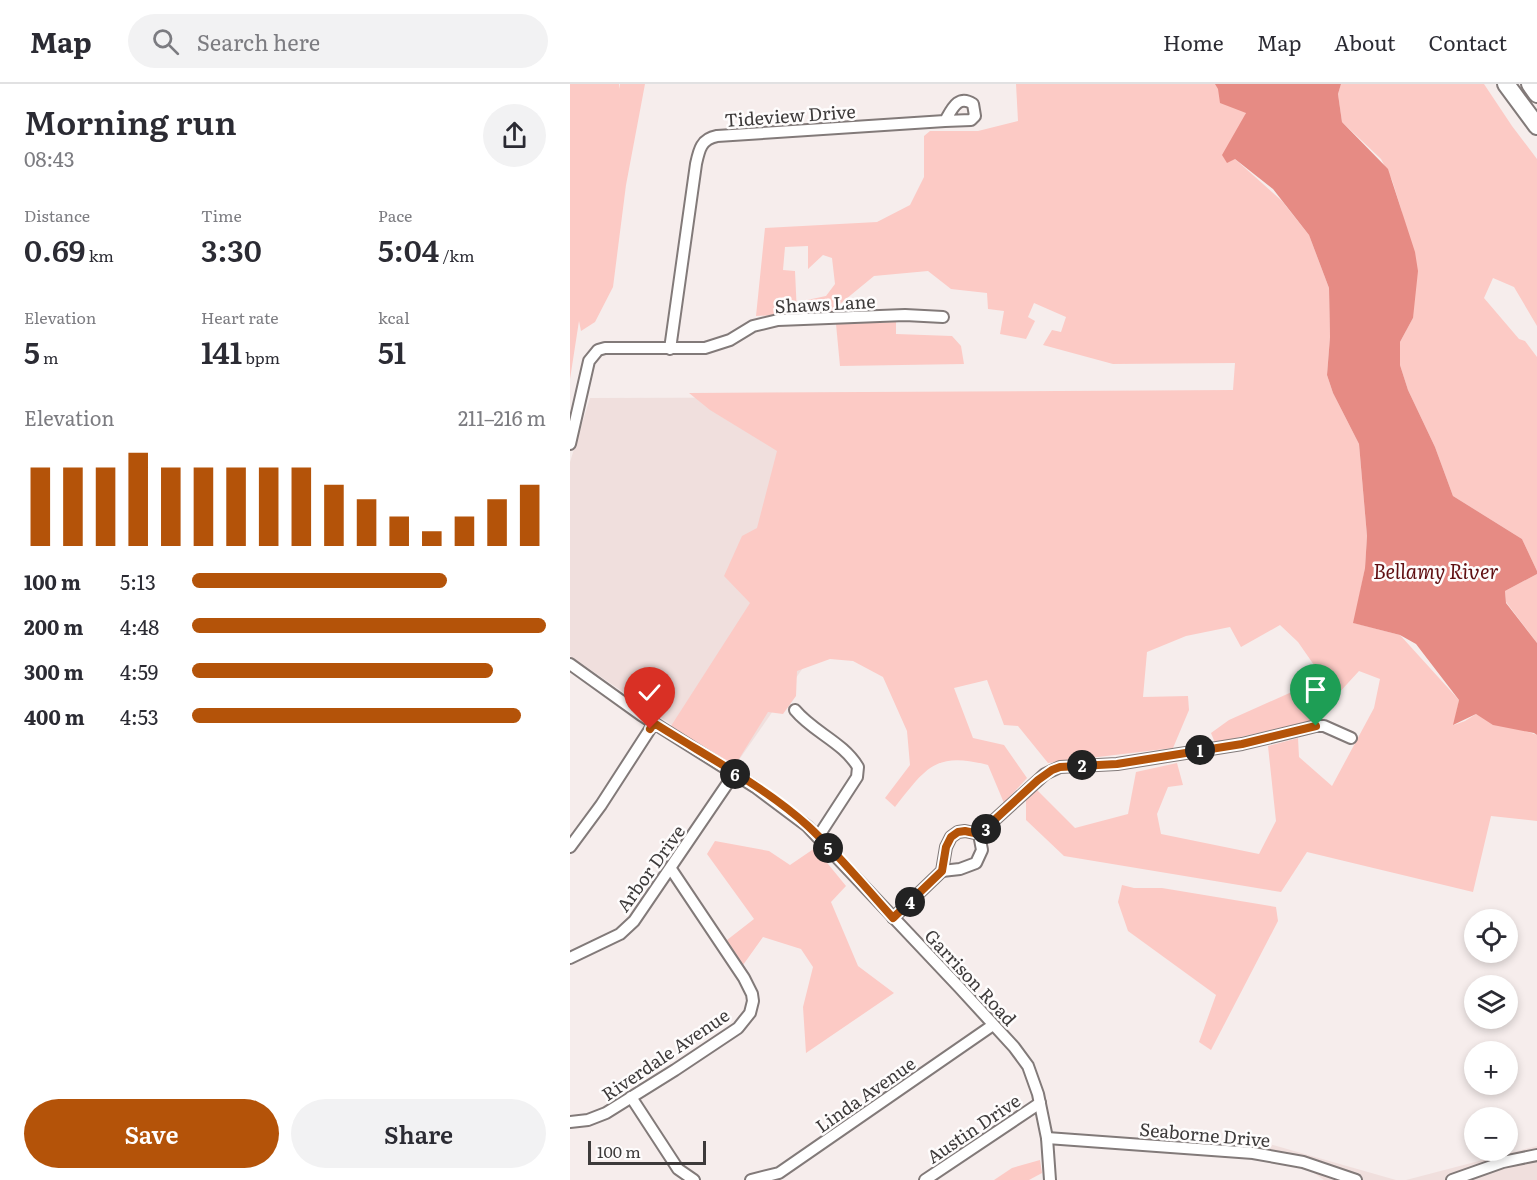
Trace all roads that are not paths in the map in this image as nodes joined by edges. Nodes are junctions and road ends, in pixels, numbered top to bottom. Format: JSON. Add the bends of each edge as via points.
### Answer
{"nodes":[{"id":1,"x":1506,"y":84,"type":"edge"},
{"id":2,"x":1530,"y":84,"type":"edge"},
{"id":3,"x":1537,"y":94,"type":"edge"},
{"id":4,"x":945,"y":121,"type":"dead end"},
{"id":5,"x":1537,"y":126,"type":"edge"},
{"id":6,"x":943,"y":317,"type":"dead end"},
{"id":7,"x":670,"y":349,"type":"junction"},
{"id":8,"x":570,"y":444,"type":"edge"},
{"id":9,"x":570,"y":664,"type":"edge"},
{"id":10,"x":795,"y":710,"type":"dead end"},
{"id":11,"x":654,"y":723,"type":"junction"},
{"id":12,"x":1351,"y":738,"type":"dead end"},
{"id":13,"x":734,"y":774,"type":"junction"},
{"id":14,"x":979,"y":834,"type":"junction"},
{"id":15,"x":818,"y":837,"type":"junction"},
{"id":16,"x":570,"y":847,"type":"edge"},
{"id":17,"x":671,"y":869,"type":"junction"},
{"id":18,"x":942,"y":871,"type":"junction"},
{"id":19,"x":893,"y":918,"type":"junction"},
{"id":20,"x":570,"y":958,"type":"edge"},
{"id":21,"x":993,"y":1025,"type":"junction"},
{"id":22,"x":631,"y":1097,"type":"junction"},
{"id":23,"x":1040,"y":1103,"type":"junction"},
{"id":24,"x":570,"y":1122,"type":"edge"},
{"id":25,"x":1047,"y":1138,"type":"junction"},
{"id":26,"x":1537,"y":1155,"type":"edge"},
{"id":27,"x":694,"y":1180,"type":"edge"},
{"id":28,"x":758,"y":1180,"type":"edge"},
{"id":29,"x":925,"y":1180,"type":"edge"},
{"id":30,"x":1050,"y":1180,"type":"edge"},
{"id":31,"x":1356,"y":1180,"type":"edge"},
{"id":32,"x":1452,"y":1180,"type":"edge"}],
"edges":[{"from":1,"to":5,"type":"highway"},
{"from":2,"to":3,"type":"highway"},
{"from":4,"to":7,"type":"street","name":"Tideview Drive","via":[[717,136],[704,141],[696,164]]},
{"from":6,"to":7,"type":"street","name":"Shaws Lane","via":[[778,320],[753,326],[718,345]]},
{"from":7,"to":8,"type":"street","name":"Shaws Lane","via":[[605,348],[592,355]]},
{"from":9,"to":11,"type":"street","name":"Garrison Road"},
{"from":10,"to":15,"type":"street","via":[[847,753],[858,767],[857,777]]},
{"from":11,"to":13,"type":"street","name":"Garrison Road"},
{"from":11,"to":16,"type":"street"},
{"from":12,"to":14,"type":"street","via":[[1316,726],[1242,744],[1117,764],[1060,767],[1038,780]]},
{"from":13,"to":15,"type":"street","name":"Garrison Road","via":[[778,803]]},
{"from":13,"to":17,"type":"street","name":"Arbor Drive"},
{"from":14,"to":18,"type":"street","via":[[965,831],[951,837]]},
{"from":14,"to":18,"type":"street","via":[[982,850],[976,863]]},
{"from":15,"to":19,"type":"street","name":"Garrison Road"},
{"from":17,"to":20,"type":"street","name":"Arbor Drive","via":[[620,934]]},
{"from":17,"to":22,"type":"street","name":"Riverdale Avenue","via":[[744,978],[753,1001],[750,1013],[738,1028]]},
{"from":18,"to":19,"type":"street"},
{"from":19,"to":21,"type":"street","name":"Garrison Road"},
{"from":21,"to":23,"type":"street","name":"Garrison Road","via":[[1028,1066]]},
{"from":21,"to":28,"type":"street","name":"Linda Avenue","via":[[779,1173]]},
{"from":22,"to":24,"type":"street","name":"Riverdale Avenue","via":[[606,1113]]},
{"from":22,"to":27,"type":"street","via":[[678,1169]]},
{"from":23,"to":25,"type":"street","name":"Garrison Road"},
{"from":23,"to":29,"type":"street","name":"Austin Drive"},
{"from":25,"to":30,"type":"street","name":"Garrison Road"},
{"from":25,"to":31,"type":"street","name":"Seaborne Drive","via":[[1253,1153],[1303,1162]]},
{"from":26,"to":32,"type":"street"}]}
